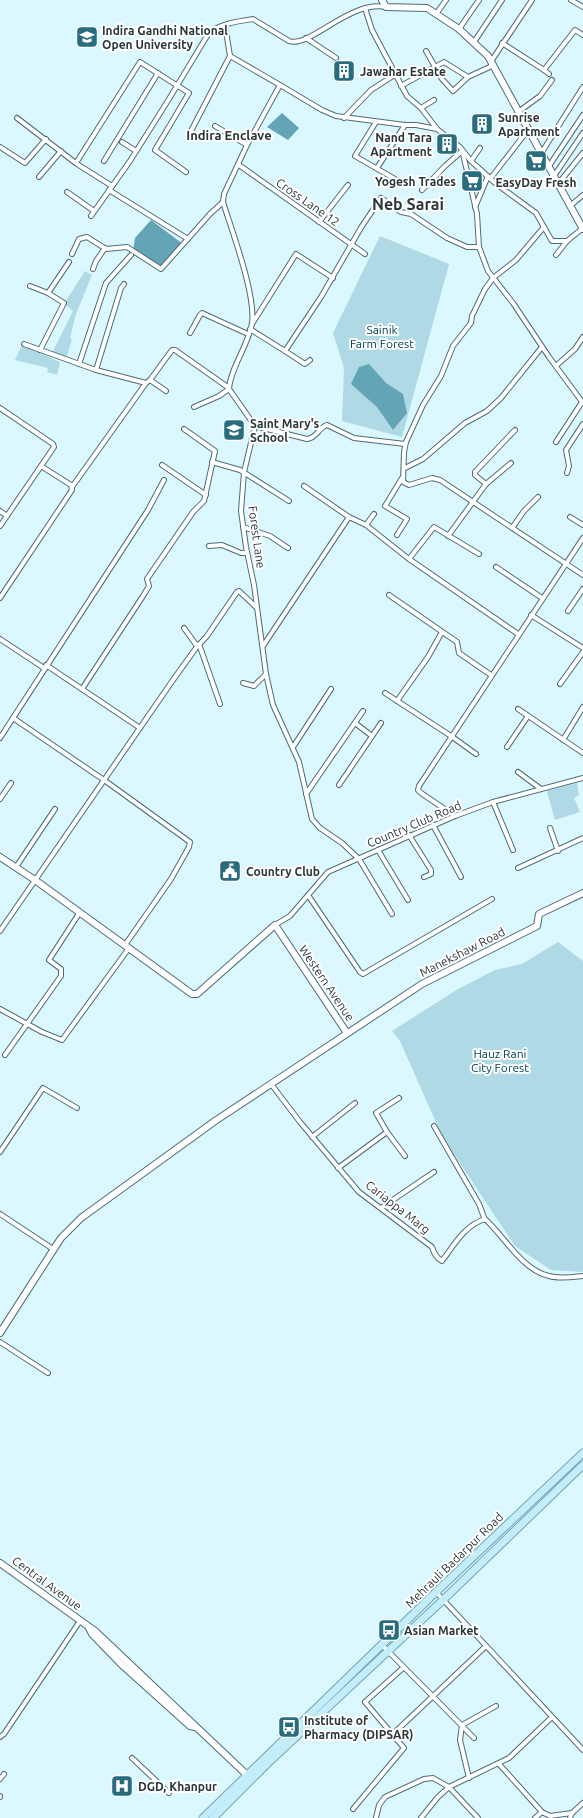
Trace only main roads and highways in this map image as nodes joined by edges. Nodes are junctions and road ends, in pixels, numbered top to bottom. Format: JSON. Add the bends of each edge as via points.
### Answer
{"nodes":[{"id":1,"x":583,"y":1453,"type":"edge"},
{"id":2,"x":583,"y":1465,"type":"edge"},
{"id":3,"x":203,"y":1818,"type":"edge"},
{"id":4,"x":213,"y":1818,"type":"edge"}],
"edges":[{"from":1,"to":3,"type":"main road","name":"Mehrauli Badarpur Road"},
{"from":2,"to":4,"type":"main road","name":"Mehrauli Badarpur Road"}]}
